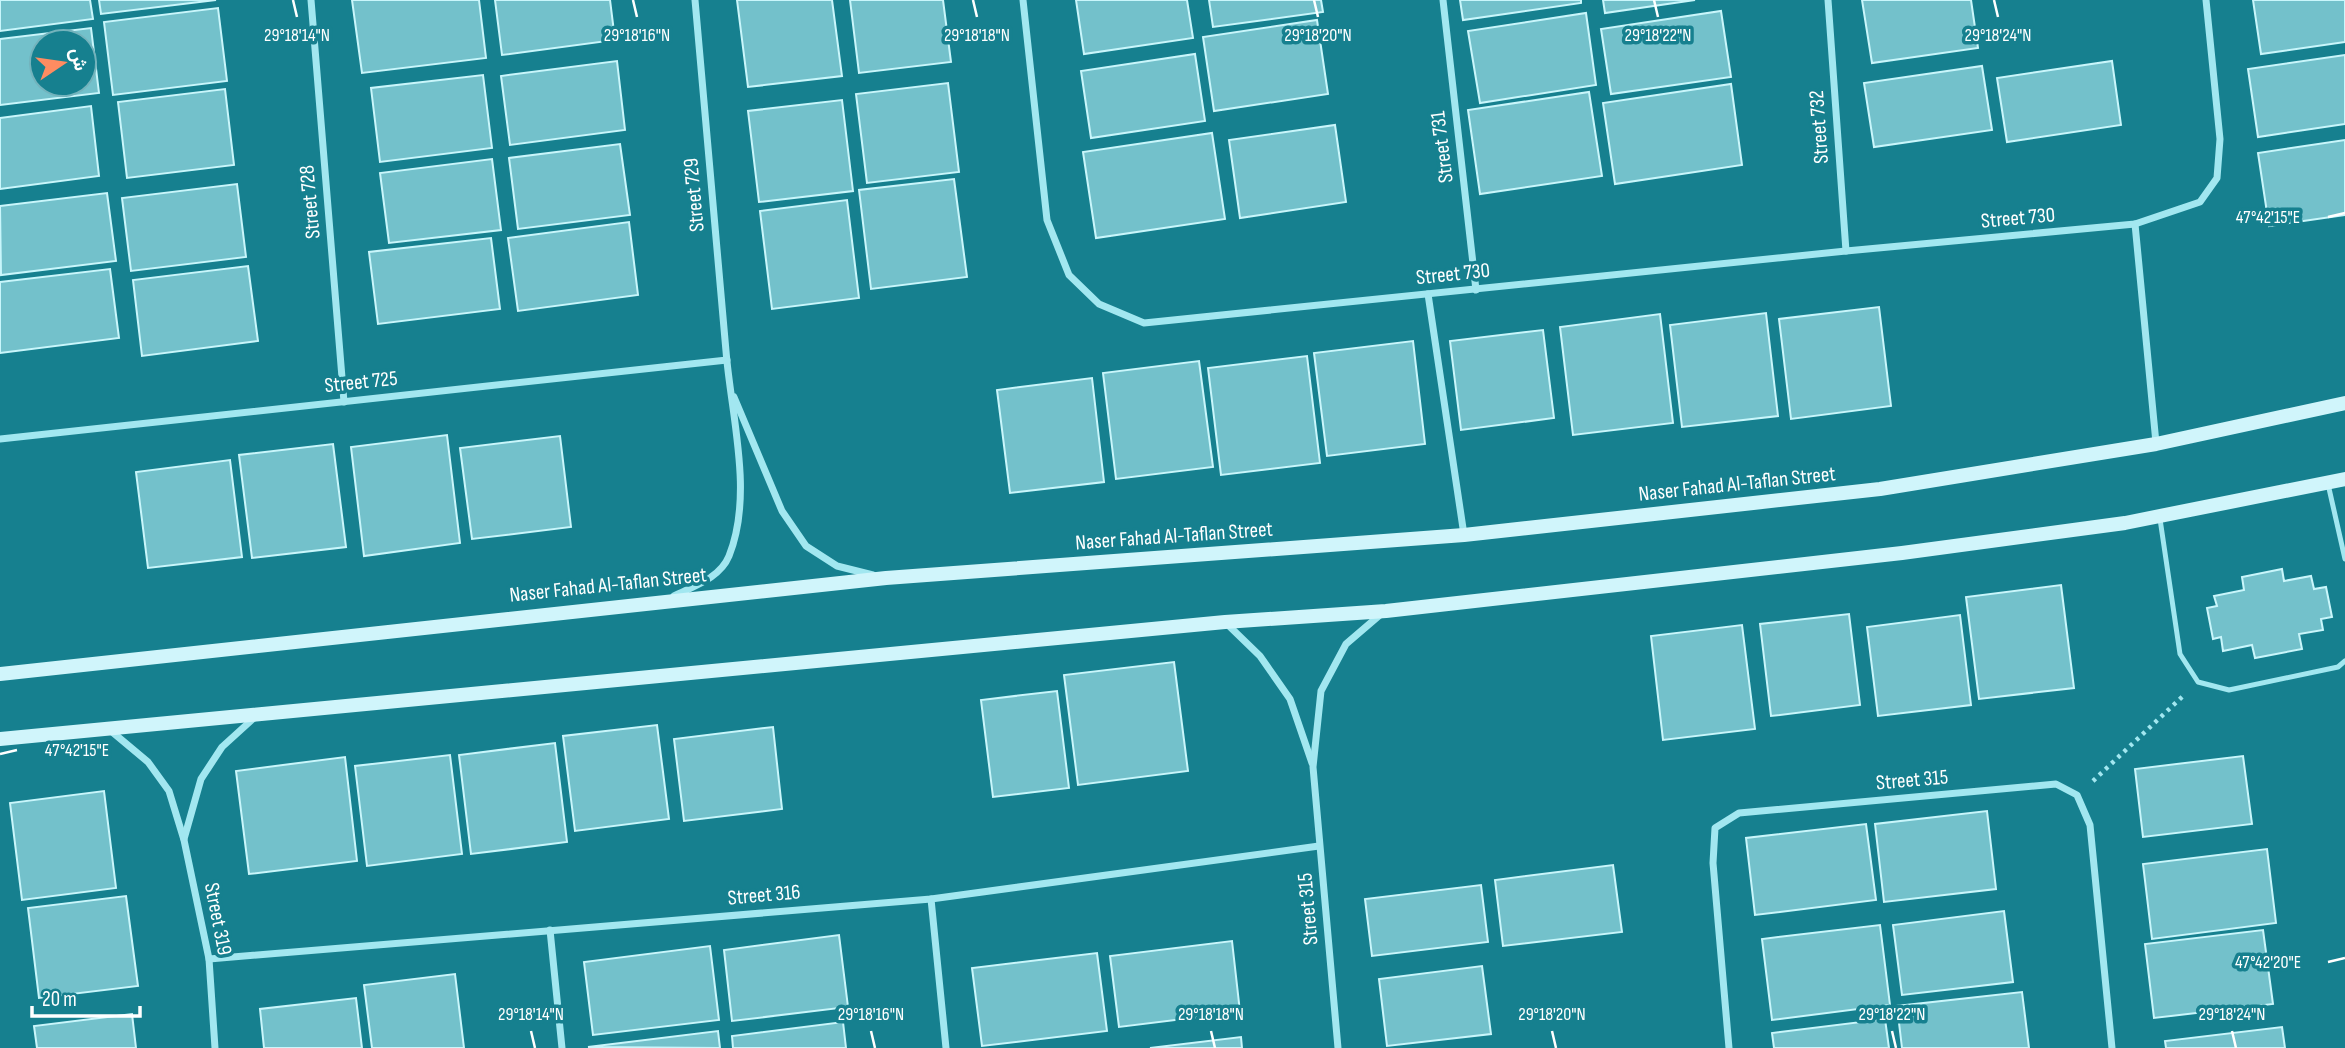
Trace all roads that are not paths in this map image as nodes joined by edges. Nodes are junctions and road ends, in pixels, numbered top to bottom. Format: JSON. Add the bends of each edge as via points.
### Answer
{"nodes":[{"id":1,"x":310,"y":0,"type":"edge"},
{"id":2,"x":695,"y":0,"type":"edge"},
{"id":3,"x":1023,"y":0,"type":"edge"},
{"id":4,"x":1443,"y":0,"type":"edge"},
{"id":5,"x":1828,"y":0,"type":"edge"},
{"id":6,"x":2206,"y":0,"type":"edge"},
{"id":7,"x":2135,"y":225,"type":"junction"},
{"id":8,"x":1846,"y":251,"type":"junction"},
{"id":9,"x":1476,"y":290,"type":"junction"},
{"id":10,"x":1428,"y":294,"type":"junction"},
{"id":11,"x":727,"y":360,"type":"junction"},
{"id":12,"x":730,"y":386,"type":"junction"},
{"id":13,"x":344,"y":402,"type":"junction"},
{"id":14,"x":2345,"y":403,"type":"edge"},
{"id":15,"x":0,"y":439,"type":"edge"},
{"id":16,"x":2156,"y":444,"type":"junction"},
{"id":17,"x":2345,"y":479,"type":"edge"},
{"id":18,"x":2328,"y":483,"type":"junction"},
{"id":19,"x":2159,"y":516,"type":"junction"},
{"id":20,"x":1464,"y":536,"type":"junction"},
{"id":21,"x":2345,"y":559,"type":"edge"},
{"id":22,"x":887,"y":578,"type":"junction"},
{"id":23,"x":668,"y":600,"type":"junction"},
{"id":24,"x":1386,"y":611,"type":"junction"},
{"id":25,"x":1226,"y":622,"type":"junction"},
{"id":26,"x":2345,"y":661,"type":"edge"},
{"id":27,"x":0,"y":674,"type":"edge"},
{"id":28,"x":259,"y":713,"type":"junction"},
{"id":29,"x":108,"y":728,"type":"junction"},
{"id":30,"x":0,"y":739,"type":"edge"},
{"id":31,"x":1313,"y":767,"type":"junction"},
{"id":32,"x":184,"y":840,"type":"junction"},
{"id":33,"x":1320,"y":846,"type":"junction"},
{"id":34,"x":931,"y":900,"type":"junction"},
{"id":35,"x":550,"y":930,"type":"junction"},
{"id":36,"x":209,"y":959,"type":"junction"},
{"id":37,"x":215,"y":1048,"type":"edge"},
{"id":38,"x":562,"y":1048,"type":"edge"},
{"id":39,"x":946,"y":1048,"type":"edge"},
{"id":40,"x":1338,"y":1048,"type":"edge"},
{"id":41,"x":1729,"y":1048,"type":"edge"},
{"id":42,"x":2112,"y":1048,"type":"edge"}],
"edges":[{"from":1,"to":13,"type":"street","name":"Street 728"},
{"from":2,"to":11,"type":"street","name":"Street 729"},
{"from":3,"to":10,"type":"street","name":"Street 730","via":[[1047,220],[1069,275],[1099,304],[1144,323]]},
{"from":4,"to":9,"type":"street","name":"Street 731"},
{"from":5,"to":8,"type":"street","name":"Street 732"},
{"from":6,"to":7,"type":"street","name":"Street 730","via":[[2220,139],[2217,178],[2200,201]]},
{"from":7,"to":8,"type":"street","name":"Street 730"},
{"from":7,"to":16,"type":"street"},
{"from":8,"to":9,"type":"street","name":"Street 730"},
{"from":9,"to":10,"type":"street","name":"Street 730"},
{"from":10,"to":20,"type":"street"},
{"from":11,"to":12,"type":"street","name":"Street 729"},
{"from":11,"to":13,"type":"street","name":"Street 725"},
{"from":12,"to":22,"type":"street","name":"Street 729","via":[[782,511],[806,546],[837,566]]},
{"from":12,"to":23,"type":"street","name":"Street 729","via":[[741,484],[738,522],[728,558],[717,574]]},
{"from":13,"to":15,"type":"street","name":"Street 725"},
{"from":14,"to":16,"type":"street","name":"Naser Fahad Al-Taflan Street"},
{"from":16,"to":20,"type":"street","name":"Naser Fahad Al-Taflan Street","via":[[1880,489]]},
{"from":17,"to":18,"type":"street"},
{"from":18,"to":19,"type":"street"},
{"from":18,"to":21,"type":"lane"},
{"from":19,"to":24,"type":"street","via":[[1902,552]]},
{"from":19,"to":26,"type":"lane","via":[[2180,654],[2198,682],[2229,690],[2338,667]]},
{"from":20,"to":22,"type":"street","name":"Naser Fahad Al-Taflan Street"},
{"from":22,"to":23,"type":"street","name":"Naser Fahad Al-Taflan Street"},
{"from":23,"to":27,"type":"street","name":"Naser Fahad Al-Taflan Street"},
{"from":24,"to":25,"type":"street"},
{"from":24,"to":31,"type":"street","name":"Street 315","via":[[1346,644],[1321,691]]},
{"from":25,"to":28,"type":"street"},
{"from":25,"to":31,"type":"street","name":"Street 315","via":[[1260,656],[1290,699]]},
{"from":28,"to":29,"type":"street"},
{"from":28,"to":32,"type":"street","name":"Street 319","via":[[222,747],[201,779]]},
{"from":29,"to":30,"type":"street"},
{"from":29,"to":32,"type":"street","name":"Street 319","via":[[148,762],[169,792]]},
{"from":31,"to":33,"type":"street","name":"Street 315"},
{"from":32,"to":36,"type":"street","name":"Street 319"},
{"from":33,"to":34,"type":"street","name":"Street 316"},
{"from":33,"to":40,"type":"street","name":"Street 315"},
{"from":34,"to":35,"type":"street","name":"Street 316"},
{"from":34,"to":39,"type":"street"},
{"from":35,"to":36,"type":"street","name":"Street 316"},
{"from":35,"to":38,"type":"street"},
{"from":36,"to":37,"type":"street","name":"Street 319"},
{"from":41,"to":42,"type":"street","name":"Street 315","via":[[1713,863],[1715,828],[1739,813],[2056,784],[2077,795],[2090,825]]}]}
